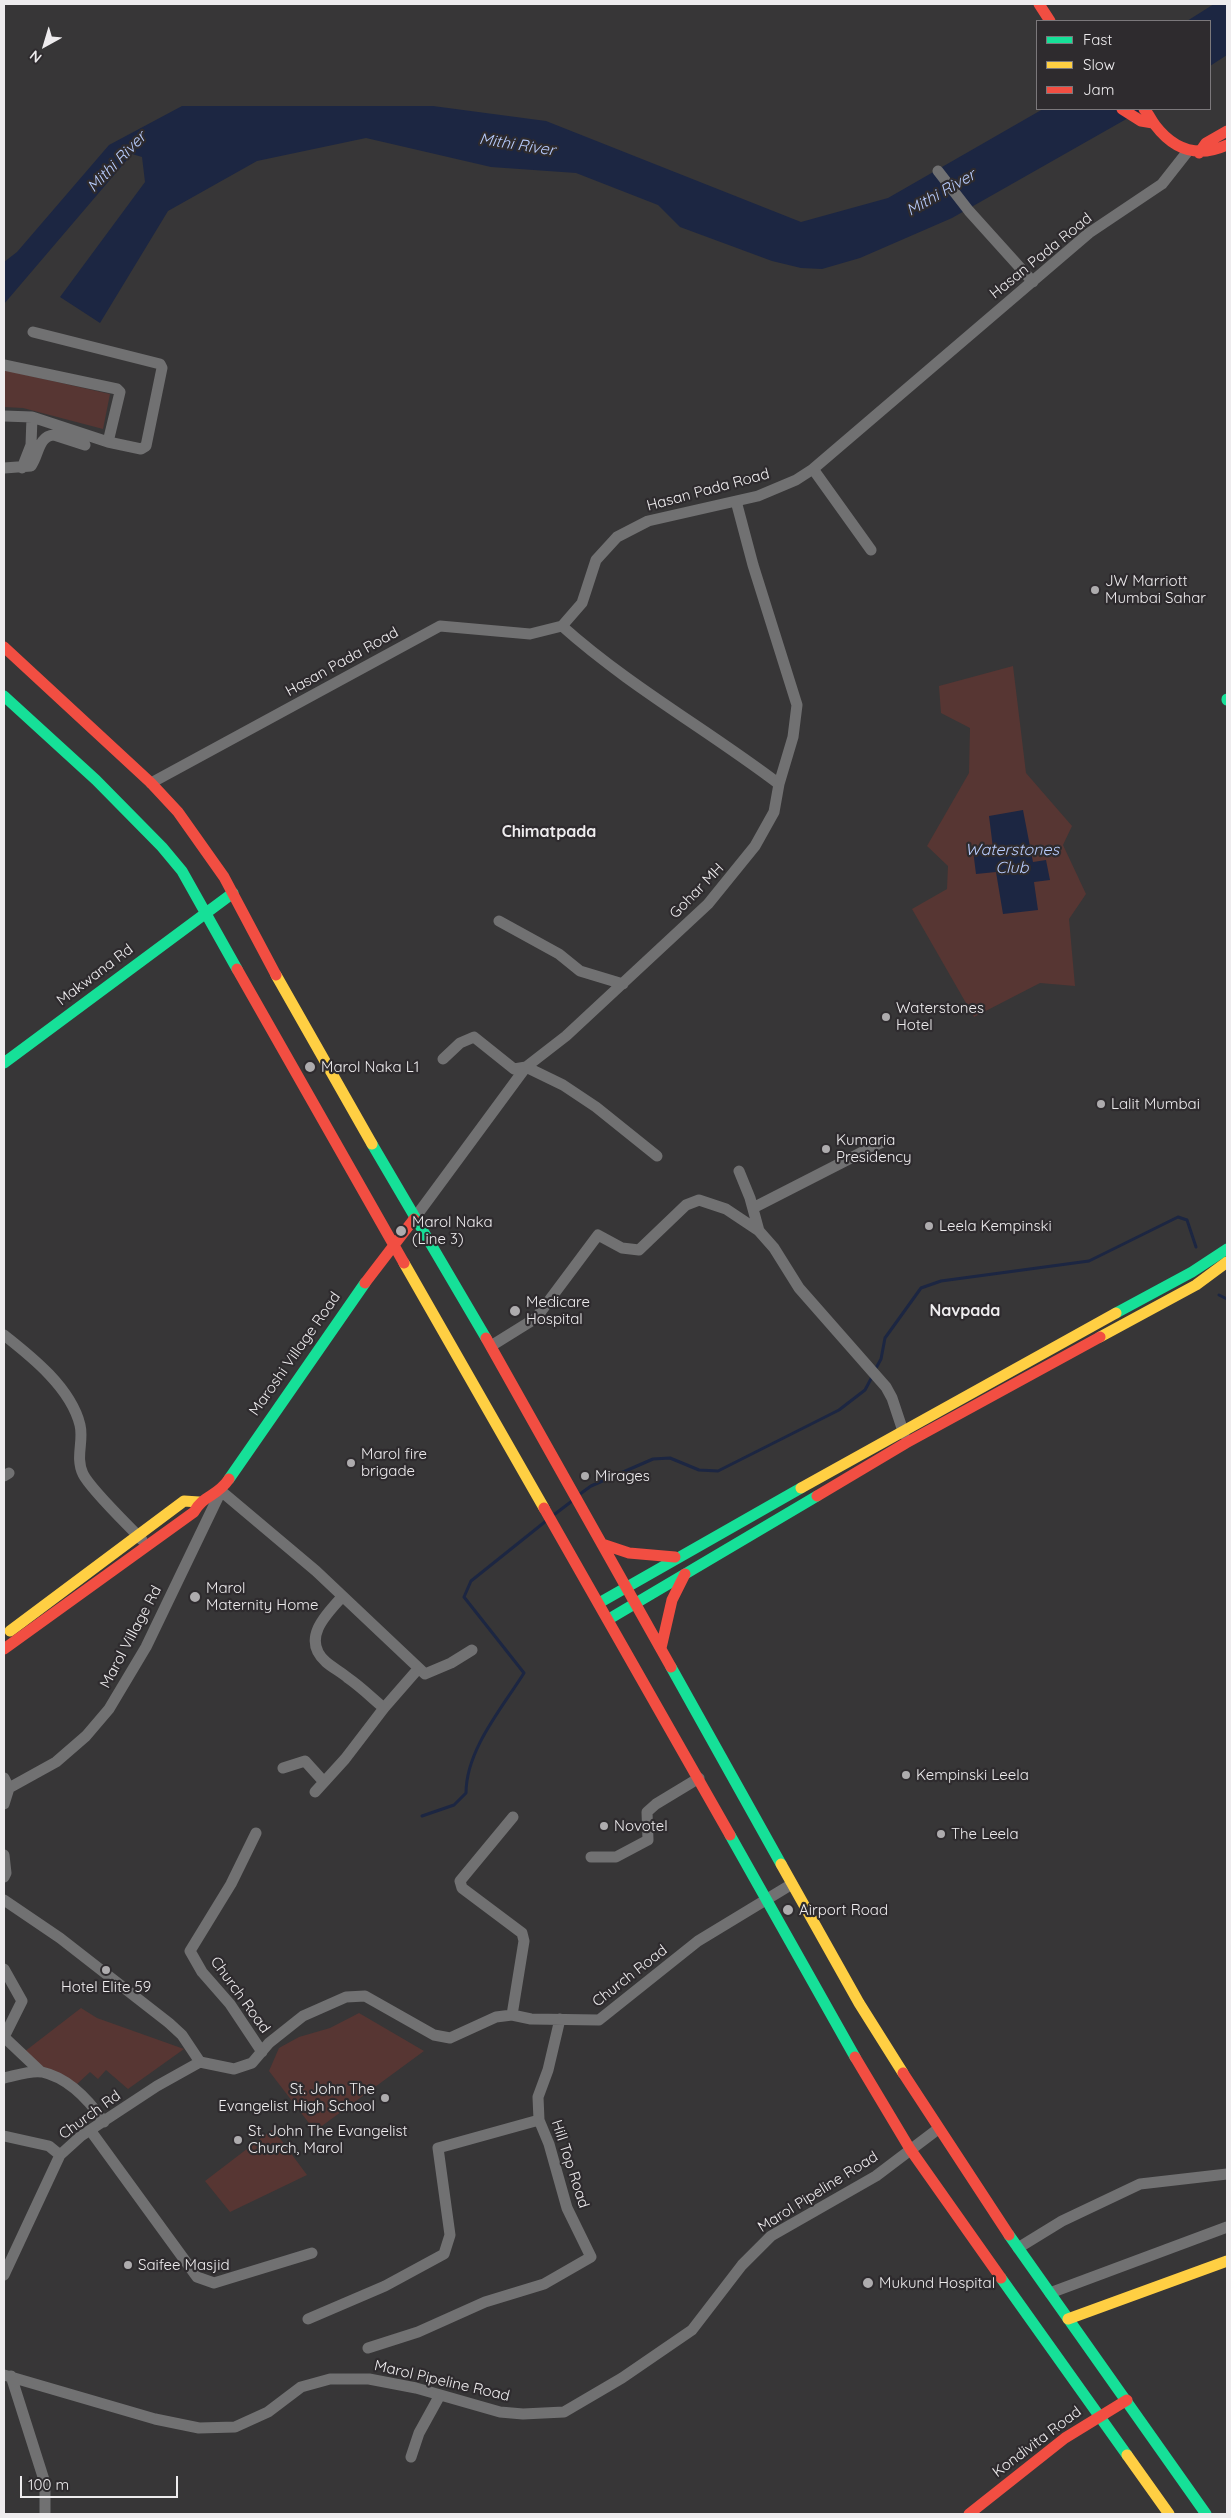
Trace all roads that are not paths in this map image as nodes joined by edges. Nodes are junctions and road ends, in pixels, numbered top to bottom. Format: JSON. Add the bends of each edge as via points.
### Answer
{"nodes":[{"id":1,"x":1039,"y":4,"type":"edge"},
{"id":2,"x":1049,"y":20,"type":"edge"},
{"id":3,"x":1128,"y":110,"type":"edge"},
{"id":4,"x":1144,"y":113,"type":"edge"},
{"id":5,"x":1227,"y":131,"type":"edge"},
{"id":6,"x":1227,"y":146,"type":"edge"},
{"id":7,"x":1194,"y":152,"type":"junction"},
{"id":8,"x":938,"y":171,"type":"dead end"},
{"id":9,"x":1033,"y":282,"type":"junction"},
{"id":10,"x":33,"y":332,"type":"dead end"},
{"id":11,"x":4,"y":365,"type":"edge"},
{"id":12,"x":4,"y":416,"type":"edge"},
{"id":13,"x":32,"y":417,"type":"junction"},
{"id":14,"x":108,"y":442,"type":"junction"},
{"id":15,"x":85,"y":445,"type":"dead end"},
{"id":16,"x":4,"y":468,"type":"edge"},
{"id":17,"x":22,"y":468,"type":"junction"},
{"id":18,"x":813,"y":469,"type":"junction"},
{"id":19,"x":736,"y":501,"type":"junction"},
{"id":20,"x":871,"y":550,"type":"dead end"},
{"id":21,"x":562,"y":626,"type":"junction"},
{"id":22,"x":4,"y":647,"type":"edge"},
{"id":23,"x":4,"y":696,"type":"edge"},
{"id":24,"x":151,"y":783,"type":"junction"},
{"id":25,"x":779,"y":784,"type":"junction"},
{"id":26,"x":233,"y":893,"type":"junction"},
{"id":27,"x":205,"y":913,"type":"junction"},
{"id":28,"x":499,"y":921,"type":"dead end"},
{"id":29,"x":623,"y":984,"type":"junction"},
{"id":30,"x":443,"y":1059,"type":"dead end"},
{"id":31,"x":4,"y":1063,"type":"edge"},
{"id":32,"x":526,"y":1067,"type":"junction"},
{"id":33,"x":886,"y":1140,"type":"dead end"},
{"id":34,"x":657,"y":1156,"type":"dead end"},
{"id":35,"x":739,"y":1172,"type":"dead end"},
{"id":36,"x":753,"y":1208,"type":"junction"},
{"id":37,"x":414,"y":1219,"type":"junction"},
{"id":38,"x":759,"y":1231,"type":"junction"},
{"id":39,"x":395,"y":1246,"type":"junction"},
{"id":40,"x":1227,"y":1249,"type":"edge"},
{"id":41,"x":1227,"y":1262,"type":"edge"},
{"id":42,"x":460,"y":1313,"type":"junction"},
{"id":43,"x":439,"y":1325,"type":"junction"},
{"id":44,"x":4,"y":1336,"type":"edge"},
{"id":45,"x":491,"y":1346,"type":"junction"},
{"id":46,"x":903,"y":1429,"type":"junction"},
{"id":47,"x":906,"y":1443,"type":"junction"},
{"id":48,"x":221,"y":1490,"type":"junction"},
{"id":49,"x":199,"y":1502,"type":"junction"},
{"id":50,"x":138,"y":1536,"type":"junction"},
{"id":51,"x":602,"y":1544,"type":"junction"},
{"id":52,"x":146,"y":1545,"type":"junction"},
{"id":53,"x":678,"y":1557,"type":"junction"},
{"id":54,"x":685,"y":1574,"type":"junction"},
{"id":55,"x":625,"y":1586,"type":"junction"},
{"id":56,"x":342,"y":1597,"type":"junction"},
{"id":57,"x":599,"y":1603,"type":"junction"},
{"id":58,"x":636,"y":1604,"type":"junction"},
{"id":59,"x":608,"y":1620,"type":"junction"},
{"id":60,"x":4,"y":1635,"type":"edge"},
{"id":61,"x":4,"y":1648,"type":"edge"},
{"id":62,"x":661,"y":1648,"type":"junction"},
{"id":63,"x":472,"y":1650,"type":"dead end"},
{"id":64,"x":418,"y":1668,"type":"junction"},
{"id":65,"x":384,"y":1708,"type":"junction"},
{"id":66,"x":283,"y":1768,"type":"dead end"},
{"id":67,"x":699,"y":1778,"type":"junction"},
{"id":68,"x":324,"y":1782,"type":"junction"},
{"id":69,"x":7,"y":1783,"type":"edge"},
{"id":70,"x":315,"y":1792,"type":"dead end"},
{"id":71,"x":4,"y":1804,"type":"edge"},
{"id":72,"x":513,"y":1818,"type":"dead end"},
{"id":73,"x":256,"y":1833,"type":"dead end"},
{"id":74,"x":4,"y":1855,"type":"edge"},
{"id":75,"x":591,"y":1858,"type":"dead end"},
{"id":76,"x":4,"y":1876,"type":"edge"},
{"id":77,"x":792,"y":1884,"type":"junction"},
{"id":78,"x":766,"y":1899,"type":"junction"},
{"id":79,"x":4,"y":1900,"type":"edge"},
{"id":80,"x":4,"y":1969,"type":"edge"},
{"id":81,"x":512,"y":2016,"type":"junction"},
{"id":82,"x":560,"y":2019,"type":"junction"},
{"id":83,"x":262,"y":2052,"type":"junction"},
{"id":84,"x":200,"y":2062,"type":"junction"},
{"id":85,"x":41,"y":2072,"type":"junction"},
{"id":86,"x":4,"y":2078,"type":"edge"},
{"id":87,"x":539,"y":2120,"type":"junction"},
{"id":88,"x":104,"y":2122,"type":"junction"},
{"id":89,"x":938,"y":2129,"type":"junction"},
{"id":90,"x":90,"y":2130,"type":"junction"},
{"id":91,"x":4,"y":2136,"type":"edge"},
{"id":92,"x":910,"y":2149,"type":"junction"},
{"id":93,"x":60,"y":2155,"type":"junction"},
{"id":94,"x":1227,"y":2174,"type":"edge"},
{"id":95,"x":1227,"y":2227,"type":"edge"},
{"id":96,"x":1018,"y":2248,"type":"junction"},
{"id":97,"x":312,"y":2253,"type":"dead end"},
{"id":98,"x":1227,"y":2261,"type":"edge"},
{"id":99,"x":4,"y":2275,"type":"edge"},
{"id":100,"x":1050,"y":2294,"type":"junction"},
{"id":101,"x":308,"y":2319,"type":"dead end"},
{"id":102,"x":1068,"y":2319,"type":"junction"},
{"id":103,"x":368,"y":2348,"type":"dead end"},
{"id":104,"x":7,"y":2376,"type":"edge"},
{"id":105,"x":440,"y":2395,"type":"junction"},
{"id":106,"x":1127,"y":2400,"type":"junction"},
{"id":107,"x":1098,"y":2415,"type":"junction"},
{"id":108,"x":411,"y":2456,"type":"dead end"},
{"id":109,"x":45,"y":2514,"type":"edge"},
{"id":110,"x":969,"y":2514,"type":"edge"},
{"id":111,"x":1168,"y":2514,"type":"edge"},
{"id":112,"x":1206,"y":2514,"type":"edge"}],
"edges":[{"from":1,"to":2,"type":"main road"},
{"from":3,"to":4,"type":"main road"},
{"from":4,"to":7,"type":"main road","via":[[1166,136]]},
{"from":5,"to":7,"type":"main road"},
{"from":6,"to":7,"type":"main road","via":[[1213,153]]},
{"from":7,"to":9,"type":"street","name":"Hasan Pada Road","via":[[1162,184],[1089,234]]},
{"from":8,"to":9,"type":"street","via":[[969,212]]},
{"from":9,"to":18,"type":"street","name":"Hasan Pada Road"},
{"from":10,"to":14,"type":"street","via":[[160,364],[162,368],[146,446],[141,449]]},
{"from":11,"to":14,"type":"street","via":[[117,389],[120,392]]},
{"from":12,"to":13,"type":"street"},
{"from":13,"to":14,"type":"street"},
{"from":13,"to":17,"type":"street","via":[[31,445]]},
{"from":15,"to":17,"type":"street","via":[[54,434],[48,435],[31,466]]},
{"from":16,"to":17,"type":"street"},
{"from":18,"to":19,"type":"street","name":"Hasan Pada Road","via":[[758,496]]},
{"from":18,"to":20,"type":"street"},
{"from":19,"to":21,"type":"street","name":"Hasan Pada Road","via":[[648,521],[617,537],[596,560],[582,603]]},
{"from":19,"to":25,"type":"street","name":"Gohar MH","via":[[797,705],[793,737]]},
{"from":21,"to":24,"type":"street","name":"Hasan Pada Road","via":[[530,634],[440,626]]},
{"from":21,"to":25,"type":"street","via":[[635,686],[706,730]]},
{"from":22,"to":24,"type":"main road"},
{"from":23,"to":27,"type":"main road","via":[[152,833],[182,871]]},
{"from":24,"to":26,"type":"main road","via":[[207,850]]},
{"from":25,"to":29,"type":"street","name":"Gohar MH","via":[[774,812],[756,846],[735,873],[708,904]]},
{"from":26,"to":27,"type":"main road","name":"Makwana Rd"},
{"from":26,"to":37,"type":"main road"},
{"from":27,"to":31,"type":"main road","name":"Makwana Rd"},
{"from":27,"to":39,"type":"main road"},
{"from":28,"to":29,"type":"street","via":[[559,954],[580,971]]},
{"from":29,"to":32,"type":"street","name":"Gohar MH"},
{"from":30,"to":32,"type":"street","via":[[460,1042],[474,1037],[514,1069]]},
{"from":32,"to":34,"type":"street","via":[[564,1085]]},
{"from":32,"to":37,"type":"street","name":"Gohar MH"},
{"from":33,"to":36,"type":"street"},
{"from":35,"to":36,"type":"street"},
{"from":36,"to":38,"type":"street"},
{"from":37,"to":39,"type":"main road","name":"Maroshi Village Road"},
{"from":37,"to":42,"type":"main road"},
{"from":38,"to":45,"type":"street","via":[[726,1209],[699,1200],[686,1205],[639,1250],[622,1248],[598,1234],[536,1318]]},
{"from":38,"to":46,"type":"street","via":[[774,1248],[799,1288],[886,1387]]},
{"from":39,"to":43,"type":"main road"},
{"from":39,"to":48,"type":"main road","name":"Maroshi Village Road","via":[[351,1300]]},
{"from":40,"to":46,"type":"main road","via":[[1192,1272]]},
{"from":41,"to":47,"type":"main road","via":[[1196,1284]]},
{"from":42,"to":43,"type":"main road"},
{"from":42,"to":45,"type":"main road"},
{"from":43,"to":57,"type":"main road"},
{"from":44,"to":50,"type":"street","via":[[52,1376],[81,1426],[78,1454],[83,1474]]},
{"from":45,"to":51,"type":"main road"},
{"from":46,"to":47,"type":"street"},
{"from":46,"to":53,"type":"main road"},
{"from":47,"to":54,"type":"main road"},
{"from":48,"to":49,"type":"main road","name":"Maroshi Village Road"},
{"from":48,"to":56,"type":"street"},
{"from":48,"to":69,"type":"street","name":"Marol Village Rd","via":[[146,1647],[109,1709],[86,1736],[56,1762]]},
{"from":49,"to":50,"type":"main road","name":"Maroshi Village Road","via":[[184,1501]]},
{"from":49,"to":52,"type":"main road","name":"Maroshi Village Road","via":[[194,1512]]},
{"from":50,"to":52,"type":"street"},
{"from":50,"to":60,"type":"main road","name":"Maroshi Village Road"},
{"from":51,"to":53,"type":"main road","via":[[621,1552]]},
{"from":51,"to":55,"type":"main road"},
{"from":52,"to":61,"type":"main road","name":"Maroshi Village Road"},
{"from":53,"to":55,"type":"main road"},
{"from":54,"to":58,"type":"main road"},
{"from":54,"to":62,"type":"main road","via":[[665,1621]]},
{"from":55,"to":57,"type":"main road"},
{"from":55,"to":58,"type":"main road"},
{"from":56,"to":64,"type":"street"},
{"from":56,"to":65,"type":"street","via":[[318,1626],[315,1636],[317,1650],[325,1661]]},
{"from":57,"to":59,"type":"main road"},
{"from":58,"to":59,"type":"main road"},
{"from":58,"to":62,"type":"main road"},
{"from":59,"to":67,"type":"main road"},
{"from":62,"to":77,"type":"main road"},
{"from":63,"to":64,"type":"street","via":[[451,1664],[425,1674]]},
{"from":64,"to":65,"type":"street"},
{"from":65,"to":68,"type":"street"},
{"from":66,"to":68,"type":"street","via":[[305,1761]]},
{"from":67,"to":75,"type":"street","via":[[647,1812],[648,1840],[616,1857]]},
{"from":67,"to":78,"type":"main road"},
{"from":68,"to":70,"type":"street"},
{"from":69,"to":71,"type":"street"},
{"from":72,"to":81,"type":"street","via":[[460,1881],[462,1888],[522,1933],[524,1941]]},
{"from":73,"to":83,"type":"street","name":"Church Road","via":[[231,1884],[190,1951]]},
{"from":74,"to":76,"type":"street"},
{"from":77,"to":78,"type":"street","name":"Church Road"},
{"from":77,"to":89,"type":"main road","via":[[859,2003]]},
{"from":78,"to":82,"type":"street","name":"Church Road","via":[[698,1942],[599,2020]]},
{"from":78,"to":92,"type":"main road"},
{"from":79,"to":84,"type":"street","via":[[60,1938],[169,2023],[182,2035]]},
{"from":80,"to":85,"type":"street","via":[[22,2001],[4,2037]]},
{"from":81,"to":82,"type":"street","name":"Church Road"},
{"from":81,"to":83,"type":"street","name":"Church Road","via":[[496,2017],[450,2038],[434,2035],[365,1996],[346,1997],[303,2016]]},
{"from":82,"to":87,"type":"street","name":"Hill Top Road","via":[[538,2097]]},
{"from":83,"to":84,"type":"street","via":[[252,2063],[234,2070]]},
{"from":84,"to":88,"type":"street","name":"Church Rd"},
{"from":85,"to":86,"type":"street"},
{"from":85,"to":88,"type":"street","via":[[66,2082],[92,2103]]},
{"from":87,"to":101,"type":"street","via":[[438,2148],[450,2235],[444,2254],[385,2286]]},
{"from":87,"to":103,"type":"street","name":"Hill Top Road","via":[[576,2230],[591,2257],[544,2284],[485,2302],[418,2332]]},
{"from":88,"to":90,"type":"street","name":"Church Rd"},
{"from":89,"to":92,"type":"street","name":"Marol Pipeline Road"},
{"from":89,"to":96,"type":"main road"},
{"from":90,"to":93,"type":"street","name":"Church Rd"},
{"from":90,"to":97,"type":"street","via":[[197,2277],[214,2283]]},
{"from":91,"to":93,"type":"street","via":[[49,2146]]},
{"from":92,"to":105,"type":"street","name":"Marol Pipeline Road","via":[[876,2176],[771,2236],[742,2265],[692,2330],[622,2378],[564,2412],[500,2412]]},
{"from":92,"to":107,"type":"main road"},
{"from":93,"to":99,"type":"street","name":"Church Rd"},
{"from":94,"to":96,"type":"street","via":[[1140,2184],[1062,2221]]},
{"from":95,"to":100,"type":"street"},
{"from":96,"to":100,"type":"main road"},
{"from":98,"to":102,"type":"main road"},
{"from":100,"to":102,"type":"main road"},
{"from":102,"to":106,"type":"main road"},
{"from":104,"to":105,"type":"street","name":"Marol Pipeline Road","via":[[155,2419],[199,2428],[235,2427],[268,2412],[301,2386],[330,2379],[369,2379]]},
{"from":104,"to":109,"type":"street","via":[[45,2483]]},
{"from":105,"to":108,"type":"street","via":[[419,2433]]},
{"from":106,"to":107,"type":"main road","name":"Kondivita Road"},
{"from":106,"to":112,"type":"main road"},
{"from":107,"to":110,"type":"main road","name":"Kondivita Road"},
{"from":107,"to":111,"type":"main road"}]}
